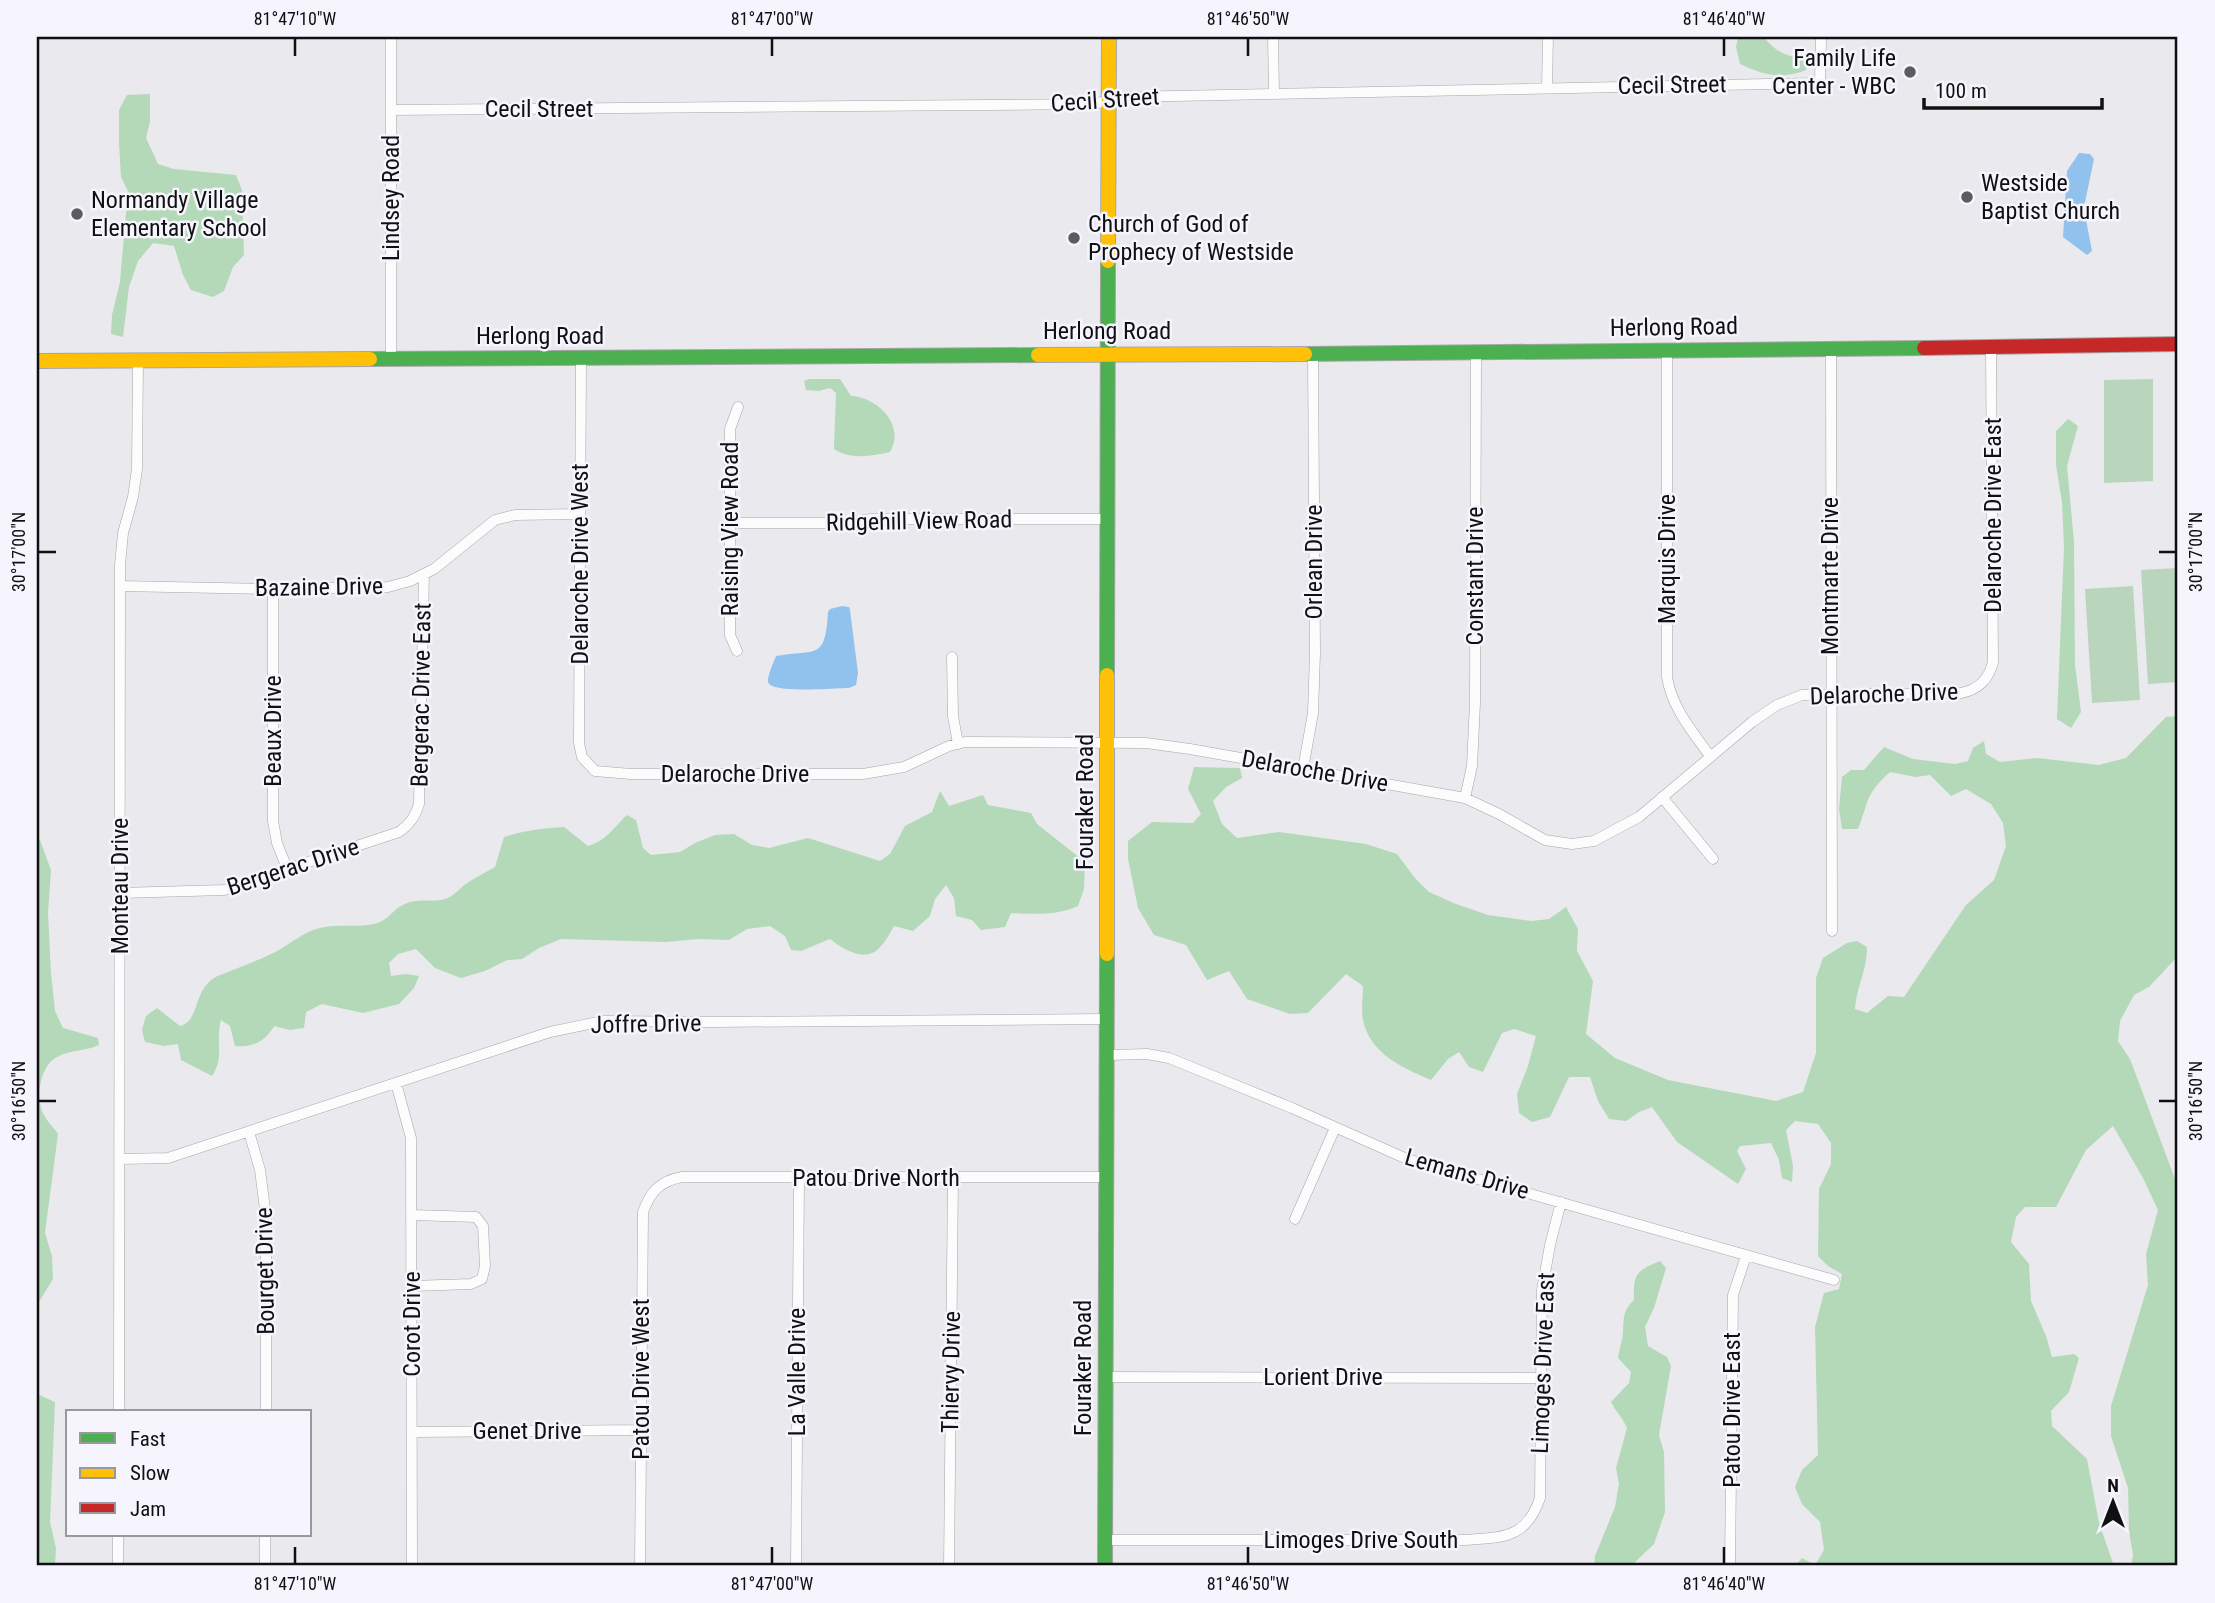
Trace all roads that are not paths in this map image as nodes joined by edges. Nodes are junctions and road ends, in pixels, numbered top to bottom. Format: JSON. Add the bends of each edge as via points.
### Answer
{"nodes":[{"id":1,"x":391,"y":37,"type":"edge"},
{"id":2,"x":1109,"y":37,"type":"edge"},
{"id":3,"x":1273,"y":37,"type":"edge"},
{"id":4,"x":1548,"y":37,"type":"edge"},
{"id":5,"x":1821,"y":37,"type":"edge"},
{"id":6,"x":1547,"y":88,"type":"junction"},
{"id":7,"x":1274,"y":93,"type":"junction"},
{"id":8,"x":1109,"y":100,"type":"junction"},
{"id":9,"x":391,"y":110,"type":"junction"},
{"id":10,"x":2178,"y":344,"type":"edge"},
{"id":11,"x":1831,"y":348,"type":"junction"},
{"id":12,"x":1991,"y":348,"type":"junction"},
{"id":13,"x":1667,"y":349,"type":"junction"},
{"id":14,"x":1476,"y":353,"type":"junction"},
{"id":15,"x":1108,"y":354,"type":"junction"},
{"id":16,"x":1313,"y":354,"type":"junction"},
{"id":17,"x":580,"y":359,"type":"junction"},
{"id":18,"x":391,"y":360,"type":"junction"},
{"id":19,"x":37,"y":361,"type":"edge"},
{"id":20,"x":138,"y":362,"type":"junction"},
{"id":21,"x":738,"y":407,"type":"dead end"},
{"id":22,"x":580,"y":514,"type":"junction"},
{"id":23,"x":1108,"y":519,"type":"junction"},
{"id":24,"x":730,"y":523,"type":"junction"},
{"id":25,"x":424,"y":575,"type":"junction"},
{"id":26,"x":120,"y":586,"type":"junction"},
{"id":27,"x":273,"y":589,"type":"junction"},
{"id":28,"x":737,"y":651,"type":"dead end"},
{"id":29,"x":952,"y":657,"type":"dead end"},
{"id":30,"x":1985,"y":681,"type":"joint"},
{"id":31,"x":1830,"y":695,"type":"junction"},
{"id":32,"x":958,"y":744,"type":"junction"},
{"id":33,"x":1107,"y":744,"type":"junction"},
{"id":34,"x":1710,"y":757,"type":"junction"},
{"id":35,"x":589,"y":767,"type":"joint"},
{"id":36,"x":1303,"y":769,"type":"junction"},
{"id":37,"x":1662,"y":797,"type":"junction"},
{"id":38,"x":1465,"y":798,"type":"junction"},
{"id":39,"x":416,"y":815,"type":"joint"},
{"id":40,"x":1713,"y":859,"type":"dead end"},
{"id":41,"x":288,"y":871,"type":"junction"},
{"id":42,"x":120,"y":893,"type":"junction"},
{"id":43,"x":1832,"y":931,"type":"dead end"},
{"id":44,"x":1108,"y":1019,"type":"junction"},
{"id":45,"x":1108,"y":1055,"type":"junction"},
{"id":46,"x":396,"y":1083,"type":"junction"},
{"id":47,"x":1335,"y":1128,"type":"junction"},
{"id":48,"x":249,"y":1132,"type":"junction"},
{"id":49,"x":120,"y":1159,"type":"junction"},
{"id":50,"x":1106,"y":1177,"type":"junction"},
{"id":51,"x":799,"y":1178,"type":"junction"},
{"id":52,"x":953,"y":1178,"type":"junction"},
{"id":53,"x":651,"y":1193,"type":"joint"},
{"id":54,"x":1561,"y":1202,"type":"junction"},
{"id":55,"x":412,"y":1215,"type":"junction"},
{"id":56,"x":1295,"y":1219,"type":"dead end"},
{"id":57,"x":1746,"y":1256,"type":"junction"},
{"id":58,"x":1834,"y":1280,"type":"dead end"},
{"id":59,"x":412,"y":1286,"type":"junction"},
{"id":60,"x":1105,"y":1377,"type":"junction"},
{"id":61,"x":1540,"y":1378,"type":"junction"},
{"id":62,"x":119,"y":1410,"type":"edge"},
{"id":63,"x":266,"y":1410,"type":"edge"},
{"id":64,"x":641,"y":1430,"type":"junction"},
{"id":65,"x":413,"y":1432,"type":"junction"},
{"id":66,"x":1528,"y":1522,"type":"joint"},
{"id":67,"x":118,"y":1536,"type":"edge"},
{"id":68,"x":265,"y":1536,"type":"edge"},
{"id":69,"x":1106,"y":1540,"type":"junction"},
{"id":70,"x":118,"y":1566,"type":"edge"},
{"id":71,"x":265,"y":1566,"type":"edge"},
{"id":72,"x":412,"y":1566,"type":"edge"},
{"id":73,"x":640,"y":1566,"type":"edge"},
{"id":74,"x":796,"y":1566,"type":"edge"},
{"id":75,"x":949,"y":1566,"type":"edge"},
{"id":76,"x":1105,"y":1566,"type":"edge"},
{"id":77,"x":1730,"y":1566,"type":"edge"}],
"edges":[{"from":1,"to":9,"type":"street","name":"Lindsey Road"},
{"from":2,"to":8,"type":"street","name":"Fouraker Road"},
{"from":3,"to":7,"type":"street"},
{"from":4,"to":6,"type":"street"},
{"from":5,"to":6,"type":"street","name":"Cecil Street","via":[[1820,83]]},
{"from":6,"to":7,"type":"street","name":"Cecil Street"},
{"from":7,"to":8,"type":"street","name":"Cecil Street"},
{"from":8,"to":9,"type":"street","name":"Cecil Street","via":[[1093,104]]},
{"from":8,"to":15,"type":"street","name":"Fouraker Road"},
{"from":9,"to":18,"type":"street","name":"Lindsey Road"},
{"from":10,"to":12,"type":"street","name":"Herlong Road"},
{"from":11,"to":12,"type":"street","name":"Herlong Road"},
{"from":11,"to":13,"type":"street","name":"Herlong Road"},
{"from":11,"to":31,"type":"street","name":"Montmarte Drive"},
{"from":12,"to":30,"type":"street","name":"Delaroche Drive East","via":[[1993,662]]},
{"from":13,"to":14,"type":"street","name":"Herlong Road"},
{"from":13,"to":34,"type":"street","name":"Marquis Drive","via":[[1667,677],[1679,713]]},
{"from":14,"to":16,"type":"street","name":"Herlong Road"},
{"from":14,"to":38,"type":"street","name":"Constant Drive","via":[[1475,703],[1472,766]]},
{"from":15,"to":16,"type":"street","name":"Herlong Road"},
{"from":15,"to":17,"type":"street","name":"Herlong Road"},
{"from":15,"to":23,"type":"street","name":"Fouraker Road"},
{"from":16,"to":36,"type":"street","name":"Orlean Drive","via":[[1314,689]]},
{"from":17,"to":18,"type":"street","name":"Herlong Road"},
{"from":17,"to":22,"type":"street","name":"Delaroche Drive West"},
{"from":18,"to":20,"type":"street","name":"Herlong Road"},
{"from":19,"to":20,"type":"street","name":"Herlong Road"},
{"from":20,"to":26,"type":"street","name":"Monteau Drive","via":[[137,470],[123,533]]},
{"from":21,"to":24,"type":"street","name":"Raising View Road","via":[[730,429]]},
{"from":22,"to":25,"type":"street","name":"Bazaine Drive","via":[[514,515],[495,520]]},
{"from":22,"to":35,"type":"street","name":"Delaroche Drive West","via":[[579,743]]},
{"from":23,"to":24,"type":"street","name":"Ridgehill View Road"},
{"from":23,"to":33,"type":"street","name":"Fouraker Road"},
{"from":24,"to":28,"type":"street","name":"Raising View Road","via":[[730,635]]},
{"from":25,"to":27,"type":"street","name":"Bazaine Drive","via":[[377,588]]},
{"from":25,"to":39,"type":"street","name":"Bergerac Drive East"},
{"from":26,"to":27,"type":"street","name":"Bazaine Drive"},
{"from":26,"to":42,"type":"street","name":"Monteau Drive"},
{"from":27,"to":41,"type":"street","name":"Beaux Drive","via":[[273,821]]},
{"from":29,"to":32,"type":"street"},
{"from":30,"to":31,"type":"street","name":"Delaroche Drive","via":[[1961,693]]},
{"from":31,"to":34,"type":"street","name":"Delaroche Drive","via":[[1802,695],[1777,705]]},
{"from":31,"to":43,"type":"street","name":"Montmarte Drive"},
{"from":32,"to":33,"type":"street","name":"Delaroche Drive"},
{"from":32,"to":35,"type":"street","name":"Delaroche Drive","via":[[904,767],[863,774],[631,775]]},
{"from":33,"to":36,"type":"street","name":"Delaroche Drive","via":[[1157,745]]},
{"from":33,"to":44,"type":"street","name":"Fouraker Road"},
{"from":34,"to":37,"type":"street","name":"Delaroche Drive"},
{"from":36,"to":38,"type":"street","name":"Delaroche Drive"},
{"from":37,"to":38,"type":"street","name":"Delaroche Drive","via":[[1603,839],[1572,844],[1537,836]]},
{"from":37,"to":40,"type":"street"},
{"from":39,"to":41,"type":"street","name":"Bergerac Drive","via":[[399,832]]},
{"from":41,"to":42,"type":"street","name":"Bergerac Drive","via":[[224,890]]},
{"from":42,"to":49,"type":"street","name":"Monteau Drive"},
{"from":44,"to":45,"type":"street","name":"Fouraker Road"},
{"from":44,"to":46,"type":"street","name":"Joffre Drive","via":[[603,1021],[550,1032]]},
{"from":45,"to":47,"type":"street","name":"Lemans Drive","via":[[1169,1058]]},
{"from":45,"to":50,"type":"street","name":"Fouraker Road"},
{"from":46,"to":48,"type":"street","name":"Joffre Drive"},
{"from":46,"to":55,"type":"street","name":"Corot Drive","via":[[411,1138]]},
{"from":47,"to":54,"type":"street","name":"Lemans Drive","via":[[1407,1159]]},
{"from":47,"to":56,"type":"street"},
{"from":48,"to":49,"type":"street","name":"Joffre Drive","via":[[168,1158]]},
{"from":48,"to":63,"type":"street","name":"Bourget Drive","via":[[266,1217]]},
{"from":49,"to":62,"type":"street","name":"Monteau Drive"},
{"from":50,"to":52,"type":"street","name":"Patou Drive North"},
{"from":50,"to":60,"type":"street","name":"Fouraker Road"},
{"from":51,"to":52,"type":"street","name":"Patou Drive North"},
{"from":51,"to":53,"type":"street","name":"Patou Drive North","via":[[682,1177]]},
{"from":51,"to":74,"type":"street","name":"La Valle Drive"},
{"from":52,"to":75,"type":"street","name":"Thiervy Drive"},
{"from":53,"to":64,"type":"street","name":"Patou Drive West","via":[[643,1212]]},
{"from":54,"to":57,"type":"street","name":"Lemans Drive"},
{"from":54,"to":61,"type":"street","name":"Limoges Drive East","via":[[1542,1290]]},
{"from":55,"to":59,"type":"street","name":"Corot Drive"},
{"from":55,"to":59,"type":"street","via":[[476,1217],[483,1226],[485,1266],[482,1279],[471,1284]]},
{"from":57,"to":58,"type":"street","name":"Lemans Drive"},
{"from":57,"to":77,"type":"street","name":"Patou Drive East","via":[[1733,1295]]},
{"from":59,"to":65,"type":"street","name":"Corot Drive"},
{"from":60,"to":61,"type":"street","name":"Lorient Drive"},
{"from":60,"to":69,"type":"street","name":"Fouraker Road"},
{"from":61,"to":66,"type":"street","name":"Limoges Drive East","via":[[1539,1498]]},
{"from":64,"to":65,"type":"street","name":"Genet Drive"},
{"from":64,"to":73,"type":"street","name":"Patou Drive West"},
{"from":65,"to":72,"type":"street","name":"Corot Drive"},
{"from":66,"to":69,"type":"street","name":"Limoges Drive South","via":[[1506,1536],[1464,1540]]},
{"from":67,"to":70,"type":"street"},
{"from":68,"to":71,"type":"street"},
{"from":69,"to":76,"type":"street","name":"Fouraker Road"}]}
